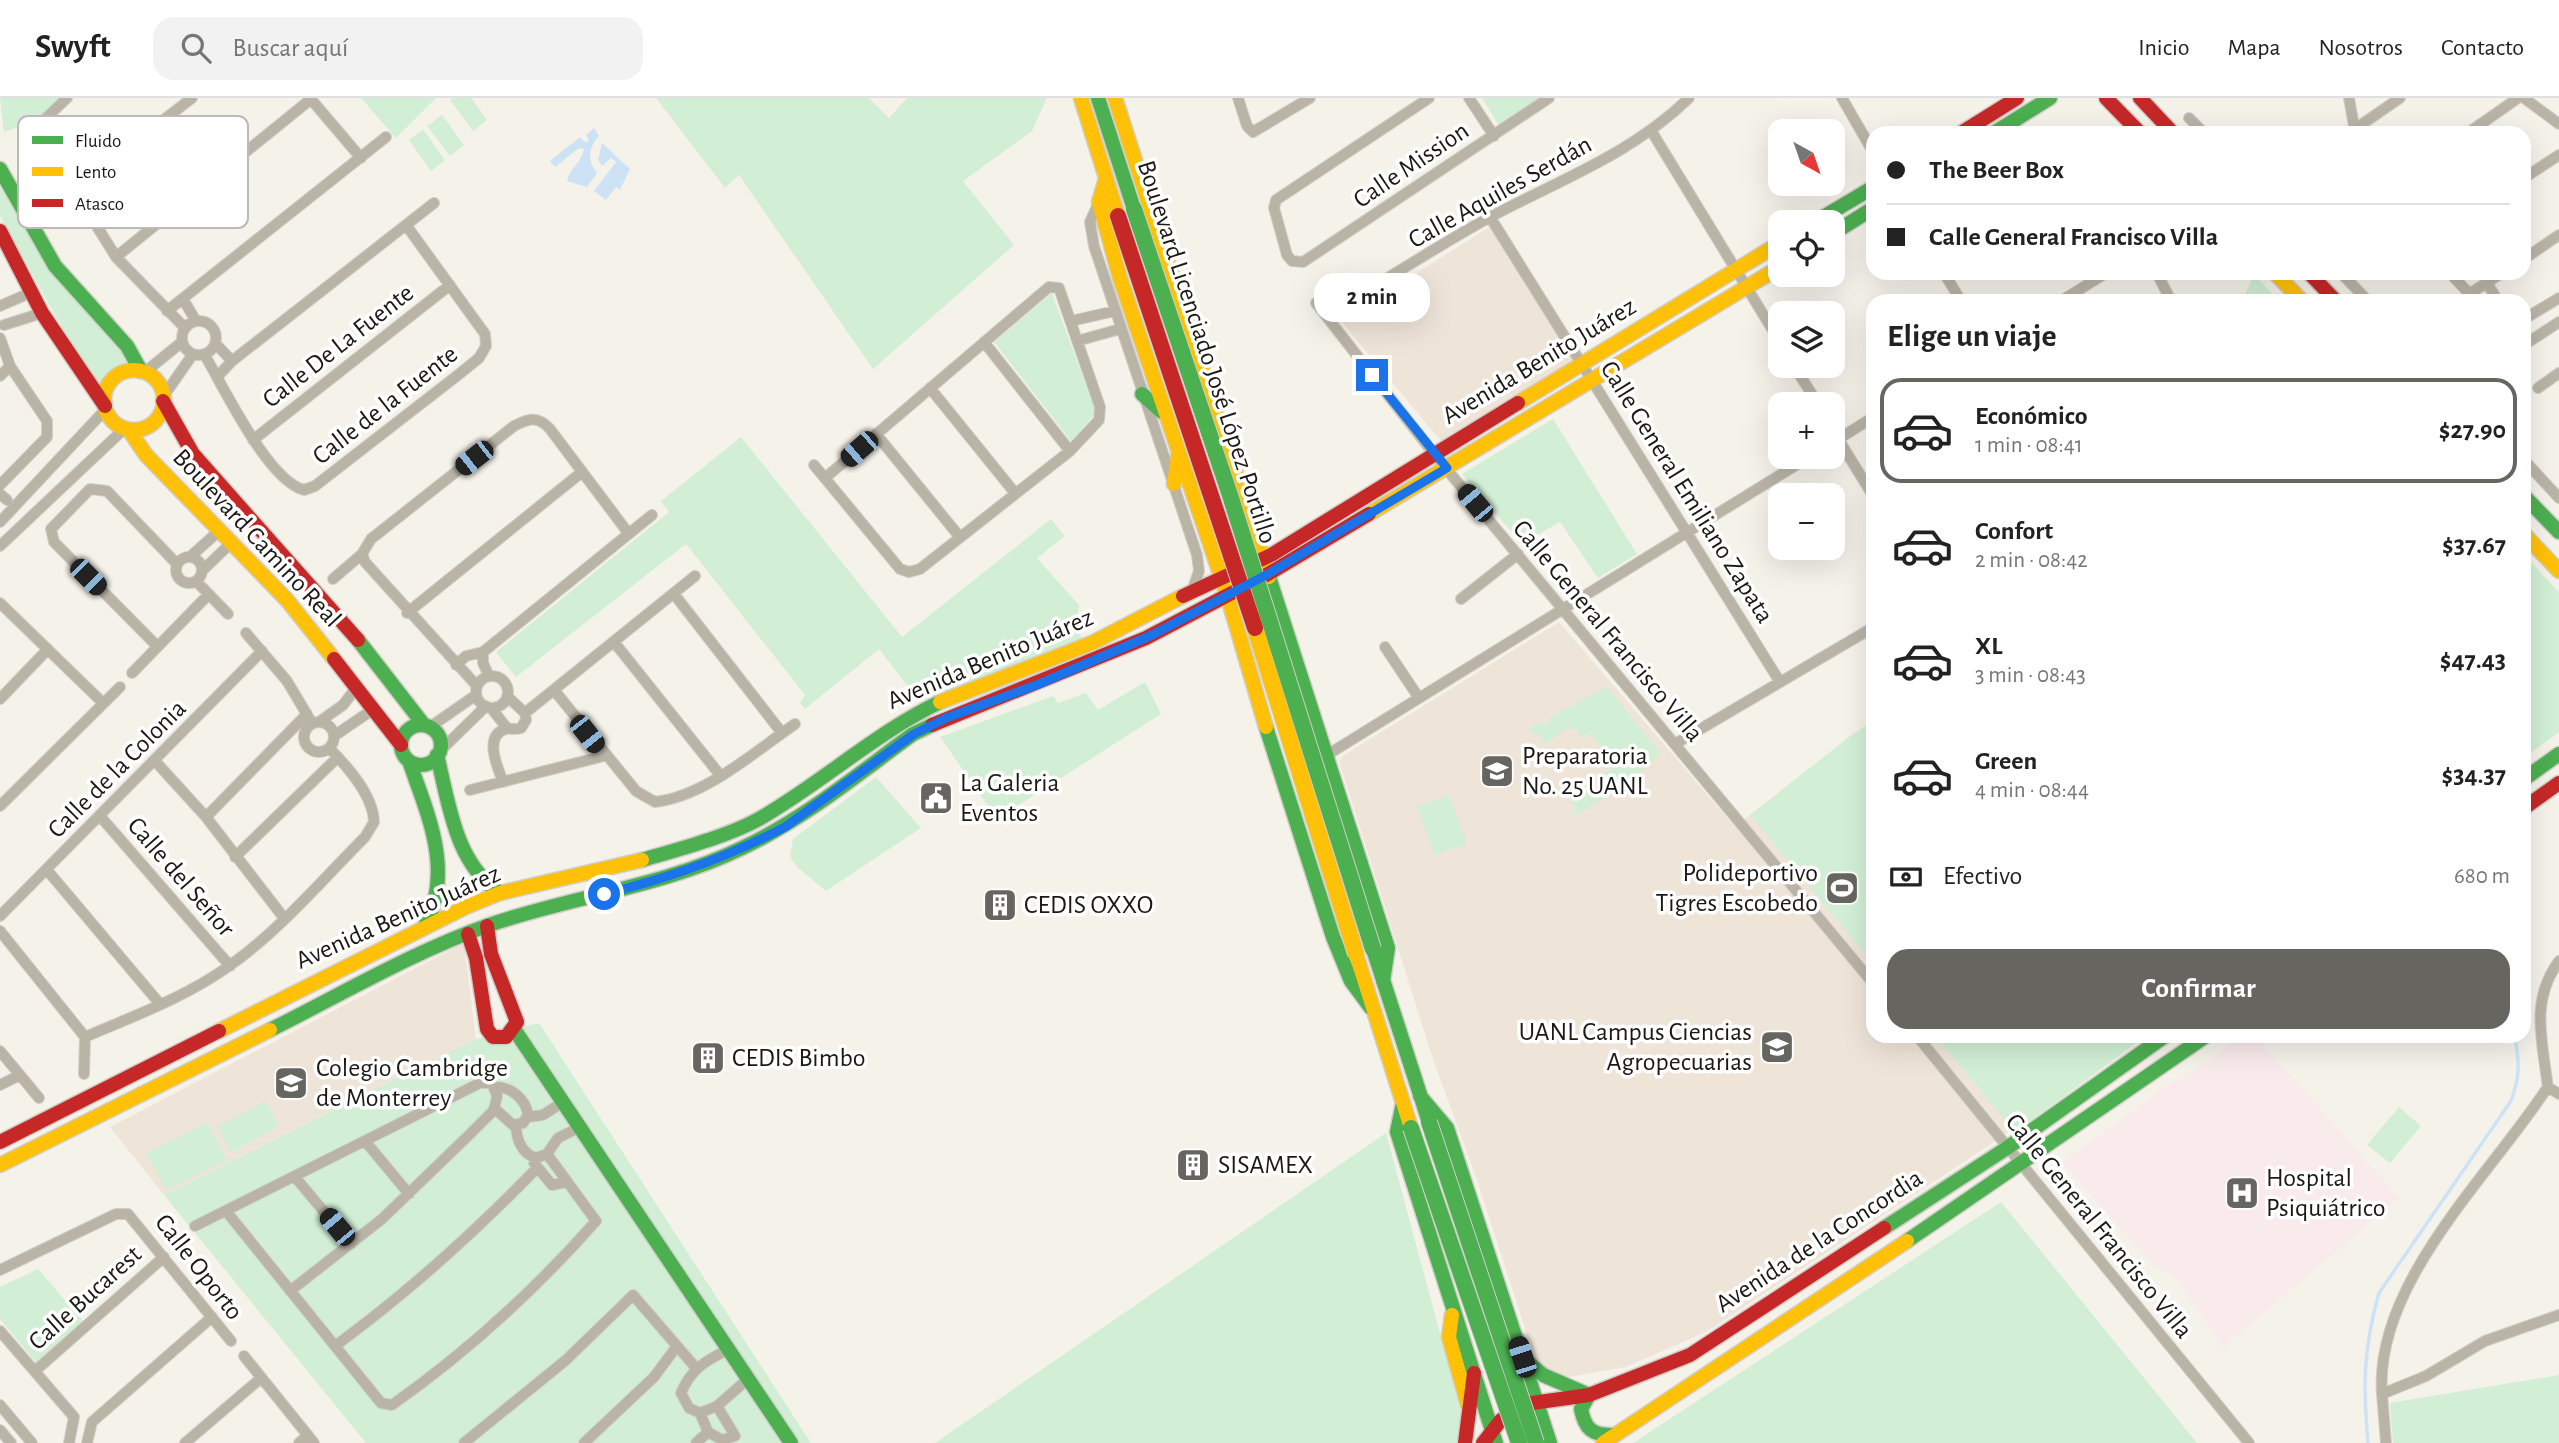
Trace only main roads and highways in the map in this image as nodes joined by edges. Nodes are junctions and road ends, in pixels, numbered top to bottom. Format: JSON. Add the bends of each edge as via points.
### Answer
{"nodes":[{"id":1,"x":1082,"y":98,"type":"edge"},
{"id":2,"x":1098,"y":98,"type":"edge"},
{"id":3,"x":1115,"y":98,"type":"edge"},
{"id":4,"x":2017,"y":98,"type":"edge"},
{"id":5,"x":2050,"y":98,"type":"edge"},
{"id":6,"x":2106,"y":98,"type":"edge"},
{"id":7,"x":2140,"y":98,"type":"edge"},
{"id":8,"x":1972,"y":126,"type":"edge"},
{"id":9,"x":2005,"y":126,"type":"edge"},
{"id":10,"x":2133,"y":126,"type":"edge"},
{"id":11,"x":2166,"y":126,"type":"edge"},
{"id":12,"x":0,"y":169,"type":"edge"},
{"id":13,"x":1106,"y":179,"type":"junction"},
{"id":14,"x":1866,"y":192,"type":"edge"},
{"id":15,"x":18,"y":201,"type":"edge"},
{"id":16,"x":1835,"y":210,"type":"edge"},
{"id":17,"x":1866,"y":213,"type":"edge"},
{"id":18,"x":1845,"y":226,"type":"edge"},
{"id":19,"x":33,"y":228,"type":"edge"},
{"id":20,"x":0,"y":231,"type":"edge"},
{"id":21,"x":1768,"y":250,"type":"edge"},
{"id":22,"x":1768,"y":275,"type":"edge"},
{"id":23,"x":2282,"y":280,"type":"edge"},
{"id":24,"x":2316,"y":280,"type":"edge"},
{"id":25,"x":2295,"y":294,"type":"edge"},
{"id":26,"x":2329,"y":294,"type":"edge"},
{"id":27,"x":143,"y":372,"type":"junction"},
{"id":28,"x":1142,"y":394,"type":"road end"},
{"id":29,"x":163,"y":399,"type":"junction"},
{"id":30,"x":105,"y":408,"type":"junction"},
{"id":31,"x":1164,"y":413,"type":"junction"},
{"id":32,"x":127,"y":429,"type":"junction"},
{"id":33,"x":1178,"y":455,"type":"junction"},
{"id":34,"x":1174,"y":484,"type":"road end"},
{"id":35,"x":1243,"y":496,"type":"junction"},
{"id":36,"x":2531,"y":503,"type":"edge"},
{"id":37,"x":1199,"y":513,"type":"junction"},
{"id":38,"x":2559,"y":532,"type":"edge"},
{"id":39,"x":2531,"y":541,"type":"edge"},
{"id":40,"x":1266,"y":566,"type":"junction"},
{"id":41,"x":2559,"y":571,"type":"edge"},
{"id":42,"x":1221,"y":577,"type":"junction"},
{"id":43,"x":1227,"y":594,"type":"junction"},
{"id":44,"x":1278,"y":603,"type":"junction"},
{"id":45,"x":1198,"y":610,"type":"junction"},
{"id":46,"x":1152,"y":612,"type":"junction"},
{"id":47,"x":1235,"y":621,"type":"junction"},
{"id":48,"x":1152,"y":635,"type":"junction"},
{"id":49,"x":1092,"y":643,"type":"junction"},
{"id":50,"x":1113,"y":651,"type":"junction"},
{"id":51,"x":1075,"y":667,"type":"junction"},
{"id":52,"x":427,"y":726,"type":"junction"},
{"id":53,"x":401,"y":745,"type":"junction"},
{"id":54,"x":438,"y":753,"type":"junction"},
{"id":55,"x":2559,"y":754,"type":"edge"},
{"id":56,"x":409,"y":761,"type":"junction"},
{"id":57,"x":2531,"y":774,"type":"edge"},
{"id":58,"x":2559,"y":783,"type":"edge"},
{"id":59,"x":2531,"y":803,"type":"edge"},
{"id":60,"x":755,"y":821,"type":"junction"},
{"id":61,"x":765,"y":838,"type":"junction"},
{"id":62,"x":534,"y":885,"type":"junction"},
{"id":63,"x":500,"y":893,"type":"junction"},
{"id":64,"x":539,"y":909,"type":"junction"},
{"id":65,"x":424,"y":926,"type":"junction"},
{"id":66,"x":487,"y":926,"type":"junction"},
{"id":67,"x":468,"y":934,"type":"junction"},
{"id":68,"x":1383,"y":981,"type":"junction"},
{"id":69,"x":1375,"y":1012,"type":"junction"},
{"id":70,"x":514,"y":1029,"type":"junction"},
{"id":71,"x":2155,"y":1043,"type":"edge"},
{"id":72,"x":2196,"y":1043,"type":"edge"},
{"id":73,"x":1420,"y":1095,"type":"junction"},
{"id":74,"x":1403,"y":1101,"type":"junction"},
{"id":75,"x":0,"y":1142,"type":"edge"},
{"id":76,"x":0,"y":1166,"type":"edge"},
{"id":77,"x":1453,"y":1310,"type":"junction"},
{"id":78,"x":1522,"y":1357,"type":"junction"},
{"id":79,"x":1474,"y":1373,"type":"junction"},
{"id":80,"x":1589,"y":1395,"type":"junction"},
{"id":81,"x":1536,"y":1400,"type":"junction"},
{"id":82,"x":1468,"y":1405,"type":"junction"},
{"id":83,"x":1491,"y":1439,"type":"edge"},
{"id":84,"x":1608,"y":1439,"type":"edge"},
{"id":85,"x":791,"y":1443,"type":"edge"},
{"id":86,"x":1465,"y":1443,"type":"edge"},
{"id":87,"x":1519,"y":1443,"type":"edge"},
{"id":88,"x":1536,"y":1443,"type":"edge"},
{"id":89,"x":1550,"y":1443,"type":"edge"}],
"edges":[{"from":1,"to":13,"type":"main road","name":"Boulevard Licenciado José López Portillo"},
{"from":2,"to":68,"type":"main road","name":"Boulevard Licenciado José López Portillo","bridge":true,"via":[[1230,495]]},
{"from":3,"to":35,"type":"main road","name":"Boulevard Licenciado José López Portillo"},
{"from":4,"to":8,"type":"main road"},
{"from":5,"to":9,"type":"main road"},
{"from":6,"to":10,"type":"main road"},
{"from":7,"to":11,"type":"main road"},
{"from":12,"to":15,"type":"main road"},
{"from":13,"to":31,"type":"main road","name":"Boulevard Licenciado José López Portillo","via":[[1099,202]]},
{"from":13,"to":69,"type":"main road","name":"Boulevard Licenciado José López Portillo","bridge":true,"via":[[1215,501]]},
{"from":14,"to":16,"type":"main road"},
{"from":17,"to":18,"type":"main road"},
{"from":19,"to":27,"type":"main road","via":[[55,266],[127,346]]},
{"from":20,"to":30,"type":"main road","via":[[42,313]]},
{"from":21,"to":40,"type":"main road","name":"Avenida Benito Juárez","via":[[1434,454]]},
{"from":22,"to":40,"type":"main road","name":"Avenida Benito Juárez","via":[[1447,468]]},
{"from":23,"to":25,"type":"main road"},
{"from":24,"to":26,"type":"main road"},
{"from":27,"to":29,"type":"main road","via":[[158,383]]},
{"from":27,"to":30,"type":"main road","via":[[120,374],[112,380],[106,389]]},
{"from":28,"to":31,"type":"main road"},
{"from":29,"to":32,"type":"main road","via":[[162,411],[149,426]]},
{"from":29,"to":52,"type":"main road","name":"Boulevard Camino Real","via":[[193,454],[339,618]]},
{"from":30,"to":32,"type":"main road","via":[[112,421]]},
{"from":31,"to":33,"type":"main road","name":"Boulevard Licenciado José López Portillo"},
{"from":32,"to":53,"type":"main road","name":"Boulevard Camino Real","via":[[146,455],[287,600]]},
{"from":33,"to":34,"type":"main road"},
{"from":33,"to":37,"type":"main road","name":"Boulevard Licenciado José López Portillo"},
{"from":35,"to":37,"type":"main road","via":[[1241,505],[1226,519]]},
{"from":35,"to":40,"type":"main road","name":"Boulevard Licenciado José López Portillo"},
{"from":36,"to":38,"type":"main road"},
{"from":37,"to":42,"type":"main road","name":"Boulevard Licenciado José López Portillo"},
{"from":39,"to":41,"type":"main road"},
{"from":40,"to":42,"type":"main road","name":"Avenida Benito Juárez"},
{"from":40,"to":43,"type":"main road","name":"Avenida Benito Juárez"},
{"from":40,"to":44,"type":"main road","name":"Boulevard Licenciado José López Portillo"},
{"from":42,"to":43,"type":"main road","name":"Boulevard Licenciado José López Portillo"},
{"from":42,"to":46,"type":"main road","name":"Avenida Benito Juárez"},
{"from":43,"to":45,"type":"main road","name":"Avenida Benito Juárez"},
{"from":43,"to":47,"type":"main road","name":"Boulevard Licenciado José López Portillo"},
{"from":44,"to":47,"type":"main road","via":[[1265,595],[1250,597],[1238,607]]},
{"from":44,"to":68,"type":"main road","name":"Boulevard Licenciado José López Portillo","via":[[1388,948]]},
{"from":45,"to":47,"type":"main road","via":[[1222,610]]},
{"from":45,"to":48,"type":"main road","name":"Avenida Benito Juárez"},
{"from":46,"to":48,"type":"main road"},
{"from":46,"to":49,"type":"main road","name":"Avenida Benito Juárez"},
{"from":47,"to":69,"type":"main road","name":"Boulevard Licenciado José López Portillo","via":[[1342,964]]},
{"from":48,"to":50,"type":"main road","name":"Avenida Benito Juárez"},
{"from":49,"to":50,"type":"main road"},
{"from":49,"to":51,"type":"main road"},
{"from":49,"to":60,"type":"main road","name":"Avenida Benito Juárez","via":[[938,703],[891,728]]},
{"from":50,"to":51,"type":"main road","name":"Avenida Benito Juárez"},
{"from":51,"to":61,"type":"main road","name":"Avenida Benito Juárez","via":[[914,734]]},
{"from":52,"to":53,"type":"main road","via":[[408,730]]},
{"from":52,"to":54,"type":"main road","via":[[438,735]]},
{"from":53,"to":56,"type":"main road"},
{"from":54,"to":56,"type":"main road","via":[[424,764]]},
{"from":54,"to":63,"type":"main road","via":[[466,858],[481,881]]},
{"from":55,"to":57,"type":"main road"},
{"from":56,"to":65,"type":"main road","via":[[430,827],[441,883],[438,905]]},
{"from":58,"to":59,"type":"main road"},
{"from":60,"to":61,"type":"main road"},
{"from":60,"to":62,"type":"main road","name":"Avenida Benito Juárez","via":[[643,860]]},
{"from":61,"to":64,"type":"main road","name":"Avenida Benito Juárez","via":[[650,883]]},
{"from":62,"to":63,"type":"main road","name":"Avenida Benito Juárez"},
{"from":62,"to":64,"type":"main road"},
{"from":63,"to":65,"type":"main road","name":"Avenida Benito Juárez"},
{"from":64,"to":66,"type":"main road","name":"Avenida Benito Juárez"},
{"from":65,"to":75,"type":"main road","name":"Avenida Benito Juárez"},
{"from":66,"to":67,"type":"main road","name":"Avenida Benito Juárez"},
{"from":66,"to":70,"type":"main road","via":[[491,954],[517,1022]]},
{"from":67,"to":70,"type":"main road","via":[[487,1029],[499,1039]]},
{"from":67,"to":76,"type":"main road","name":"Avenida Benito Juárez"},
{"from":68,"to":73,"type":"main road","name":"Boulevard Licenciado José López Portillo"},
{"from":69,"to":74,"type":"main road","name":"Boulevard Licenciado José López Portillo"},
{"from":70,"to":85,"type":"main road"},
{"from":71,"to":80,"type":"main road","name":"Avenida de la Concordia","via":[[2007,1148],[1690,1355]]},
{"from":72,"to":84,"type":"main road","name":"Avenida de la Concordia","via":[[2021,1166]]},
{"from":73,"to":78,"type":"main road","name":"Boulevard Licenciado José López Portillo","via":[[1447,1128]]},
{"from":73,"to":88,"type":"main road","name":"Boulevard Licenciado José López Portillo","bridge":true},
{"from":74,"to":77,"type":"main road","name":"Boulevard Licenciado José López Portillo","via":[[1397,1132]]},
{"from":74,"to":87,"type":"main road","name":"Boulevard Licenciado José López Portillo","bridge":true},
{"from":77,"to":79,"type":"main road","name":"Boulevard Licenciado José López Portillo"},
{"from":77,"to":82,"type":"main road","via":[[1449,1337]]},
{"from":78,"to":79,"type":"main road","via":[[1514,1378],[1504,1384],[1493,1385]]},
{"from":78,"to":80,"type":"main road","via":[[1543,1375]]},
{"from":78,"to":81,"type":"main road","name":"Boulevard Licenciado José López Portillo"},
{"from":79,"to":82,"type":"main road"},
{"from":79,"to":83,"type":"main road","name":"Boulevard Licenciado José López Portillo"},
{"from":80,"to":81,"type":"main road","name":"Avenida de la Concordia"},
{"from":80,"to":84,"type":"main road","via":[[1581,1409],[1584,1425]]},
{"from":81,"to":83,"type":"main road","name":"Avenida de la Concordia","via":[[1514,1410]]},
{"from":81,"to":89,"type":"main road","name":"Boulevard Licenciado José López Portillo"},
{"from":82,"to":86,"type":"main road"}]}
